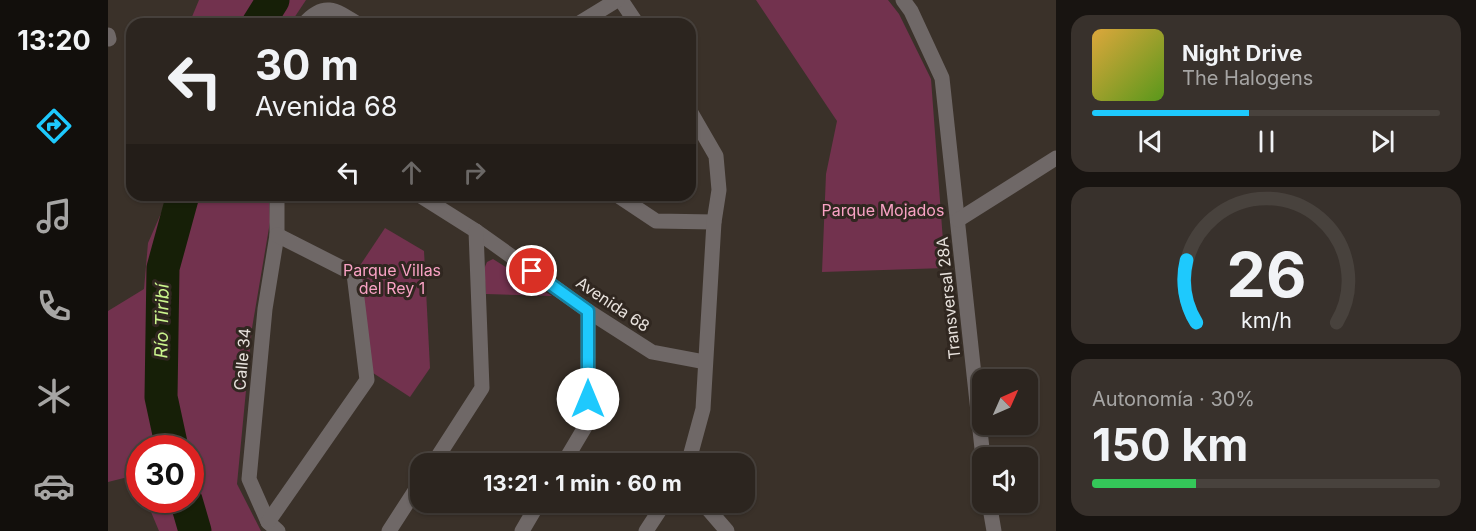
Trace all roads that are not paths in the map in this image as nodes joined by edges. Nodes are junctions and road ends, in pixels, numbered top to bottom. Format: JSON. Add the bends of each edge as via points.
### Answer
{"nodes":[{"id":1,"x":619,"y":0,"type":"edge"},
{"id":2,"x":903,"y":0,"type":"edge"},
{"id":3,"x":309,"y":18,"type":"edge"},
{"id":4,"x":349,"y":18,"type":"edge"},
{"id":5,"x":588,"y":18,"type":"edge"},
{"id":6,"x":632,"y":18,"type":"edge"},
{"id":7,"x":696,"y":121,"type":"edge"},
{"id":8,"x":1056,"y":158,"type":"edge"},
{"id":9,"x":276,"y":201,"type":"edge"},
{"id":10,"x":428,"y":201,"type":"edge"},
{"id":11,"x":626,"y":201,"type":"edge"},
{"id":12,"x":958,"y":220,"type":"junction"},
{"id":13,"x":714,"y":222,"type":"junction"},
{"id":14,"x":476,"y":231,"type":"junction"},
{"id":15,"x":277,"y":235,"type":"junction"},
{"id":16,"x":588,"y":311,"type":"junction"},
{"id":17,"x":705,"y":362,"type":"junction"},
{"id":18,"x":982,"y":447,"type":"edge"},
{"id":19,"x":440,"y":453,"type":"edge"},
{"id":20,"x":570,"y":453,"type":"edge"},
{"id":21,"x":691,"y":453,"type":"edge"},
{"id":22,"x":410,"y":498,"type":"edge"},
{"id":23,"x":533,"y":513,"type":"edge"},
{"id":24,"x":658,"y":513,"type":"edge"},
{"id":25,"x":711,"y":513,"type":"edge"},
{"id":26,"x":991,"y":513,"type":"edge"},
{"id":27,"x":273,"y":527,"type":"edge"},
{"id":28,"x":389,"y":531,"type":"edge"},
{"id":29,"x":522,"y":531,"type":"edge"},
{"id":30,"x":646,"y":531,"type":"edge"},
{"id":31,"x":727,"y":531,"type":"edge"},
{"id":32,"x":994,"y":531,"type":"edge"}],
"edges":[{"from":1,"to":5,"type":"street"},
{"from":1,"to":6,"type":"street"},
{"from":2,"to":12,"type":"street","name":"Transversal 28A","via":[[942,78]]},
{"from":3,"to":4,"type":"street","via":[[325,9]]},
{"from":7,"to":13,"type":"street","via":[[716,156],[719,190]]},
{"from":8,"to":12,"type":"street"},
{"from":9,"to":15,"type":"street","name":"Calle 34"},
{"from":10,"to":14,"type":"street","name":"Avenida 68"},
{"from":11,"to":13,"type":"street","via":[[656,221]]},
{"from":12,"to":18,"type":"street","name":"Transversal 28A"},
{"from":13,"to":17,"type":"street"},
{"from":14,"to":16,"type":"street","name":"Avenida 68"},
{"from":14,"to":19,"type":"street","via":[[482,388]]},
{"from":15,"to":27,"type":"street","name":"Calle 34","via":[[265,309],[249,479]]},
{"from":15,"to":27,"type":"street","via":[[354,274],[367,380]]},
{"from":16,"to":17,"type":"street","name":"Avenida 68","via":[[652,352]]},
{"from":16,"to":20,"type":"street","via":[[588,422]]},
{"from":17,"to":21,"type":"street","via":[[703,409]]},
{"from":22,"to":28,"type":"street"},
{"from":23,"to":29,"type":"street"},
{"from":24,"to":30,"type":"street"},
{"from":25,"to":31,"type":"street"},
{"from":26,"to":32,"type":"street"}]}
